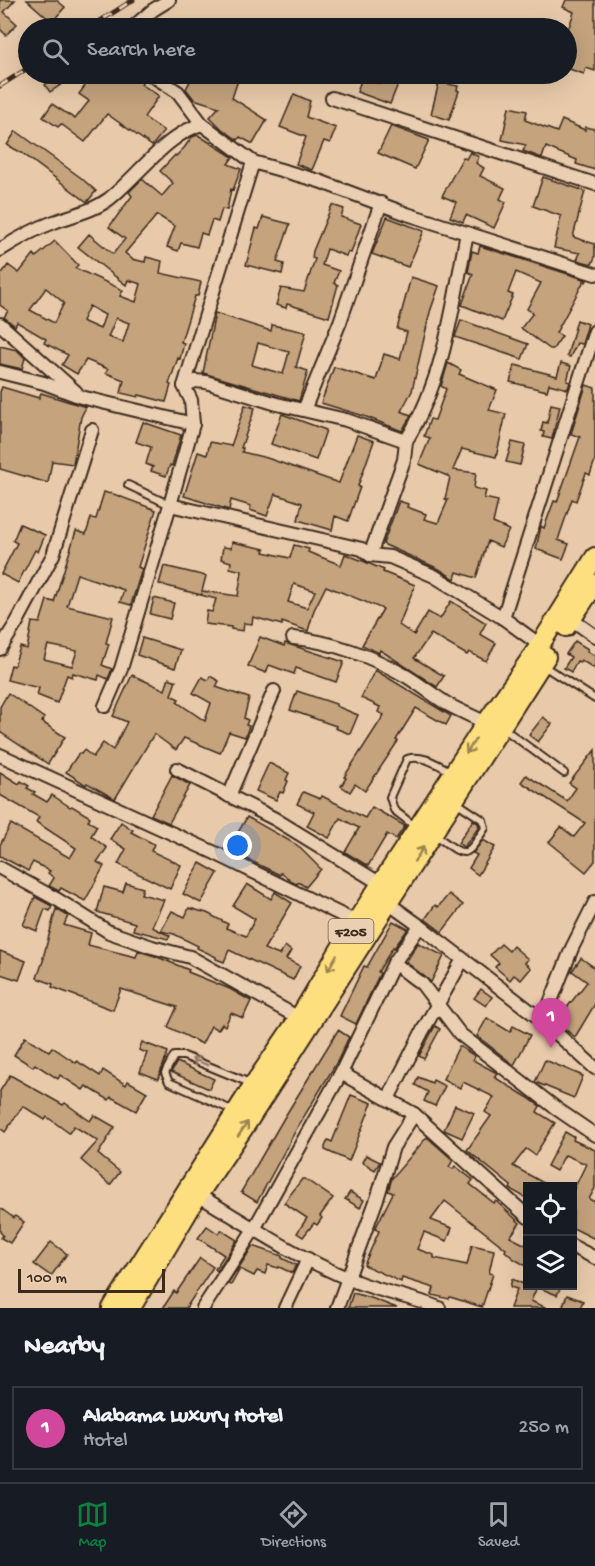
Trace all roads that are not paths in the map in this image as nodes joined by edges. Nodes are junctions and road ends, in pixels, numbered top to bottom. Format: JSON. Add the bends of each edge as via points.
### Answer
{"nodes":[{"id":1,"x":169,"y":0,"type":"edge"},
{"id":2,"x":144,"y":18,"type":"edge"},
{"id":3,"x":166,"y":84,"type":"edge"},
{"id":4,"x":332,"y":98,"type":"dead end"},
{"id":5,"x":202,"y":124,"type":"junction"},
{"id":6,"x":253,"y":162,"type":"junction"},
{"id":7,"x":595,"y":184,"type":"edge"},
{"id":8,"x":381,"y":203,"type":"junction"},
{"id":9,"x":467,"y":233,"type":"junction"},
{"id":10,"x":0,"y":250,"type":"edge"},
{"id":11,"x":595,"y":274,"type":"edge"},
{"id":12,"x":0,"y":324,"type":"edge"},
{"id":13,"x":595,"y":331,"type":"edge"},
{"id":14,"x":0,"y":372,"type":"edge"},
{"id":15,"x":184,"y":386,"type":"junction"},
{"id":16,"x":81,"y":397,"type":"junction"},
{"id":17,"x":304,"y":410,"type":"junction"},
{"id":18,"x":193,"y":424,"type":"junction"},
{"id":19,"x":92,"y":430,"type":"dead end"},
{"id":20,"x":406,"y":441,"type":"junction"},
{"id":21,"x":128,"y":485,"type":"dead end"},
{"id":22,"x":170,"y":505,"type":"junction"},
{"id":23,"x":370,"y":555,"type":"junction"},
{"id":24,"x":595,"y":557,"type":"edge"},
{"id":25,"x":595,"y":584,"type":"edge"},
{"id":26,"x":503,"y":618,"type":"junction"},
{"id":27,"x":571,"y":619,"type":"junction"},
{"id":28,"x":595,"y":636,"type":"edge"},
{"id":29,"x":293,"y":638,"type":"dead end"},
{"id":30,"x":540,"y":645,"type":"junction"},
{"id":31,"x":0,"y":649,"type":"edge"},
{"id":32,"x":541,"y":664,"type":"junction"},
{"id":33,"x":274,"y":691,"type":"dead end"},
{"id":34,"x":595,"y":699,"type":"edge"},
{"id":35,"x":105,"y":705,"type":"dead end"},
{"id":36,"x":494,"y":725,"type":"junction"},
{"id":37,"x":0,"y":755,"type":"edge"},
{"id":38,"x":177,"y":769,"type":"dead end"},
{"id":39,"x":453,"y":773,"type":"junction"},
{"id":40,"x":564,"y":773,"type":"dead end"},
{"id":41,"x":229,"y":796,"type":"junction"},
{"id":42,"x":453,"y":800,"type":"junction"},
{"id":43,"x":425,"y":831,"type":"junction"},
{"id":44,"x":0,"y":868,"type":"edge"},
{"id":45,"x":381,"y":884,"type":"junction"},
{"id":46,"x":595,"y":902,"type":"edge"},
{"id":47,"x":388,"y":903,"type":"junction"},
{"id":48,"x":356,"y":922,"type":"junction"},
{"id":49,"x":420,"y":926,"type":"junction"},
{"id":50,"x":462,"y":961,"type":"dead end"},
{"id":51,"x":394,"y":963,"type":"junction"},
{"id":52,"x":438,"y":1004,"type":"junction"},
{"id":53,"x":299,"y":1018,"type":"junction"},
{"id":54,"x":543,"y":1021,"type":"junction"},
{"id":55,"x":595,"y":1068,"type":"edge"},
{"id":56,"x":341,"y":1073,"type":"junction"},
{"id":57,"x":254,"y":1084,"type":"junction"},
{"id":58,"x":388,"y":1100,"type":"junction"},
{"id":59,"x":237,"y":1112,"type":"junction"},
{"id":60,"x":414,"y":1114,"type":"junction"},
{"id":61,"x":595,"y":1135,"type":"edge"},
{"id":62,"x":198,"y":1195,"type":"junction"},
{"id":63,"x":523,"y":1213,"type":"edge"},
{"id":64,"x":254,"y":1229,"type":"junction"},
{"id":65,"x":577,"y":1248,"type":"edge"},
{"id":66,"x":595,"y":1258,"type":"edge"},
{"id":67,"x":308,"y":1259,"type":"junction"},
{"id":68,"x":348,"y":1279,"type":"junction"},
{"id":69,"x":425,"y":1305,"type":"edge"},
{"id":70,"x":112,"y":1308,"type":"edge"},
{"id":71,"x":131,"y":1308,"type":"edge"},
{"id":72,"x":202,"y":1308,"type":"edge"},
{"id":73,"x":285,"y":1308,"type":"edge"},
{"id":74,"x":338,"y":1308,"type":"edge"},
{"id":75,"x":439,"y":1308,"type":"edge"}],
"edges":[{"from":1,"to":2,"type":"street"},
{"from":3,"to":5,"type":"street","via":[[178,92]]},
{"from":4,"to":7,"type":"street"},
{"from":5,"to":6,"type":"street"},
{"from":5,"to":10,"type":"street","via":[[182,133],[95,208],[52,222]]},
{"from":6,"to":8,"type":"street"},
{"from":6,"to":15,"type":"street"},
{"from":8,"to":9,"type":"street"},
{"from":8,"to":17,"type":"street","via":[[340,322]]},
{"from":9,"to":11,"type":"street"},
{"from":9,"to":20,"type":"street","via":[[442,357],[420,418]]},
{"from":12,"to":16,"type":"street"},
{"from":13,"to":26,"type":"street"},
{"from":14,"to":16,"type":"street"},
{"from":15,"to":17,"type":"street","via":[[206,382]]},
{"from":15,"to":18,"type":"street","via":[[191,400]]},
{"from":16,"to":18,"type":"street"},
{"from":17,"to":20,"type":"street"},
{"from":18,"to":22,"type":"street"},
{"from":19,"to":31,"type":"street","via":[[53,555]]},
{"from":20,"to":23,"type":"street","via":[[404,460]]},
{"from":21,"to":22,"type":"lane"},
{"from":22,"to":23,"type":"street","via":[[362,549]]},
{"from":22,"to":35,"type":"street","via":[[121,669]]},
{"from":23,"to":26,"type":"street","via":[[390,557],[434,576]]},
{"from":24,"to":30,"type":"main road","number":"F205"},
{"from":25,"to":27,"type":"main road","number":"F205"},
{"from":26,"to":30,"type":"street"},
{"from":27,"to":28,"type":"street"},
{"from":27,"to":32,"type":"main road","number":"F205"},
{"from":29,"to":36,"type":"street","via":[[374,660],[448,705]]},
{"from":30,"to":36,"type":"main road","number":"F205"},
{"from":32,"to":34,"type":"lane"},
{"from":32,"to":36,"type":"main road","number":"F205"},
{"from":33,"to":41,"type":"street"},
{"from":36,"to":39,"type":"main road","number":"F205","one_way":true},
{"from":36,"to":40,"type":"lane"},
{"from":36,"to":42,"type":"main road","number":"F205"},
{"from":37,"to":48,"type":"street"},
{"from":38,"to":41,"type":"street"},
{"from":39,"to":43,"type":"main road","number":"F205"},
{"from":39,"to":43,"type":"lane","via":[[422,758],[407,759],[390,797],[393,810]]},
{"from":41,"to":45,"type":"street","via":[[275,819]]},
{"from":42,"to":43,"type":"main road","number":"F205"},
{"from":42,"to":43,"type":"lane","via":[[483,820],[485,828],[470,850],[460,853]]},
{"from":43,"to":45,"type":"main road","number":"F205"},
{"from":47,"to":43,"type":"main road","number":"F205","one_way":true},
{"from":44,"to":53,"type":"street","via":[[109,932],[190,957]]},
{"from":45,"to":48,"type":"main road","number":"F205"},
{"from":46,"to":54,"type":"street"},
{"from":47,"to":49,"type":"street"},
{"from":62,"to":47,"type":"main road","number":"F205","one_way":true},
{"from":48,"to":53,"type":"main road","number":"F205","one_way":true},
{"from":49,"to":51,"type":"street"},
{"from":49,"to":54,"type":"street"},
{"from":50,"to":52,"type":"street"},
{"from":51,"to":52,"type":"street","via":[[422,984]]},
{"from":51,"to":56,"type":"street"},
{"from":52,"to":58,"type":"street"},
{"from":52,"to":61,"type":"street","via":[[460,1034]]},
{"from":53,"to":57,"type":"main road","number":"F205"},
{"from":54,"to":55,"type":"street"},
{"from":56,"to":58,"type":"street"},
{"from":56,"to":64,"type":"street"},
{"from":57,"to":59,"type":"main road","number":"F205"},
{"from":57,"to":59,"type":"lane","one_way":true,"via":[[184,1056],[174,1056],[165,1074],[169,1082]]},
{"from":58,"to":60,"type":"street"},
{"from":59,"to":70,"type":"main road","number":"F205"},
{"from":60,"to":63,"type":"street"},
{"from":60,"to":68,"type":"street","via":[[393,1147]]},
{"from":62,"to":64,"type":"street"},
{"from":62,"to":71,"type":"main road","number":"F205"},
{"from":64,"to":67,"type":"street"},
{"from":64,"to":72,"type":"street"},
{"from":65,"to":66,"type":"street"},
{"from":67,"to":68,"type":"street"},
{"from":67,"to":73,"type":"street"},
{"from":68,"to":69,"type":"street"},
{"from":68,"to":74,"type":"street"},
{"from":69,"to":75,"type":"street"}]}
